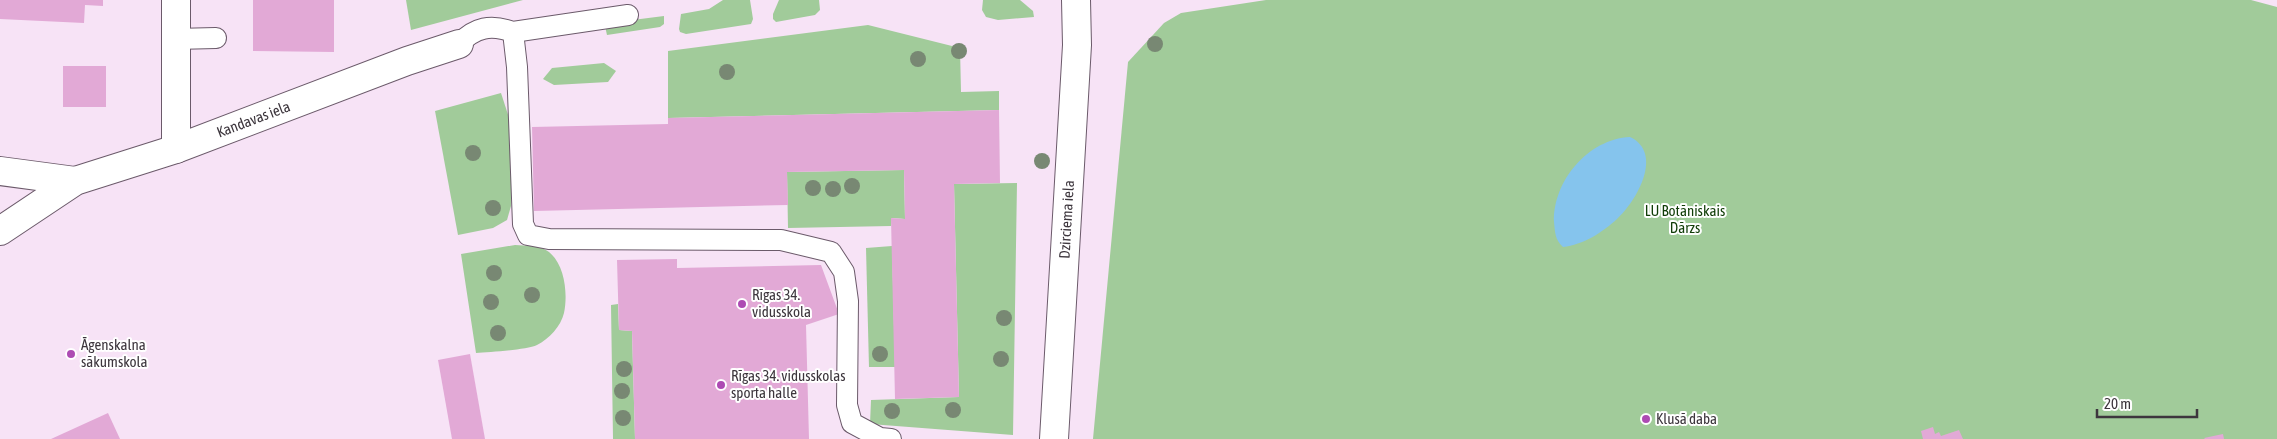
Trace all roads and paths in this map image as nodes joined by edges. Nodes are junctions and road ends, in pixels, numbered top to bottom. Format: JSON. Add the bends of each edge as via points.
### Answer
{"nodes":[{"id":1,"x":176,"y":0,"type":"edge"},
{"id":2,"x":1076,"y":0,"type":"edge"},
{"id":3,"x":628,"y":15,"type":"dead end"},
{"id":4,"x":513,"y":32,"type":"junction"},
{"id":5,"x":216,"y":38,"type":"dead end"},
{"id":6,"x":176,"y":39,"type":"junction"},
{"id":7,"x":459,"y":44,"type":"joint"},
{"id":8,"x":176,"y":149,"type":"junction"},
{"id":9,"x":0,"y":170,"type":"edge"},
{"id":10,"x":75,"y":181,"type":"junction"},
{"id":11,"x":0,"y":231,"type":"edge"},
{"id":12,"x":891,"y":439,"type":"edge"},
{"id":13,"x":1054,"y":439,"type":"edge"}],
"edges":[{"from":1,"to":6,"type":"street"},
{"from":2,"to":13,"type":"street","name":"Dzirciema iela","via":[[1077,45]]},
{"from":3,"to":4,"type":"lane","name":"Kandavas iela"},
{"from":4,"to":7,"type":"lane","name":"Kandavas iela","via":[[498,26],[484,29],[470,33]]},
{"from":4,"to":12,"type":"lane","via":[[523,224],[528,235],[549,239],[781,240],[830,252],[844,272],[848,301],[846,405],[852,423],[880,438]]},
{"from":5,"to":6,"type":"lane"},
{"from":6,"to":8,"type":"street"},
{"from":7,"to":8,"type":"street","name":"Kandavas iela"},
{"from":8,"to":10,"type":"street","name":"Kandavas iela"},
{"from":9,"to":10,"type":"street"},
{"from":10,"to":11,"type":"street","name":"Kandavas iela"}]}
